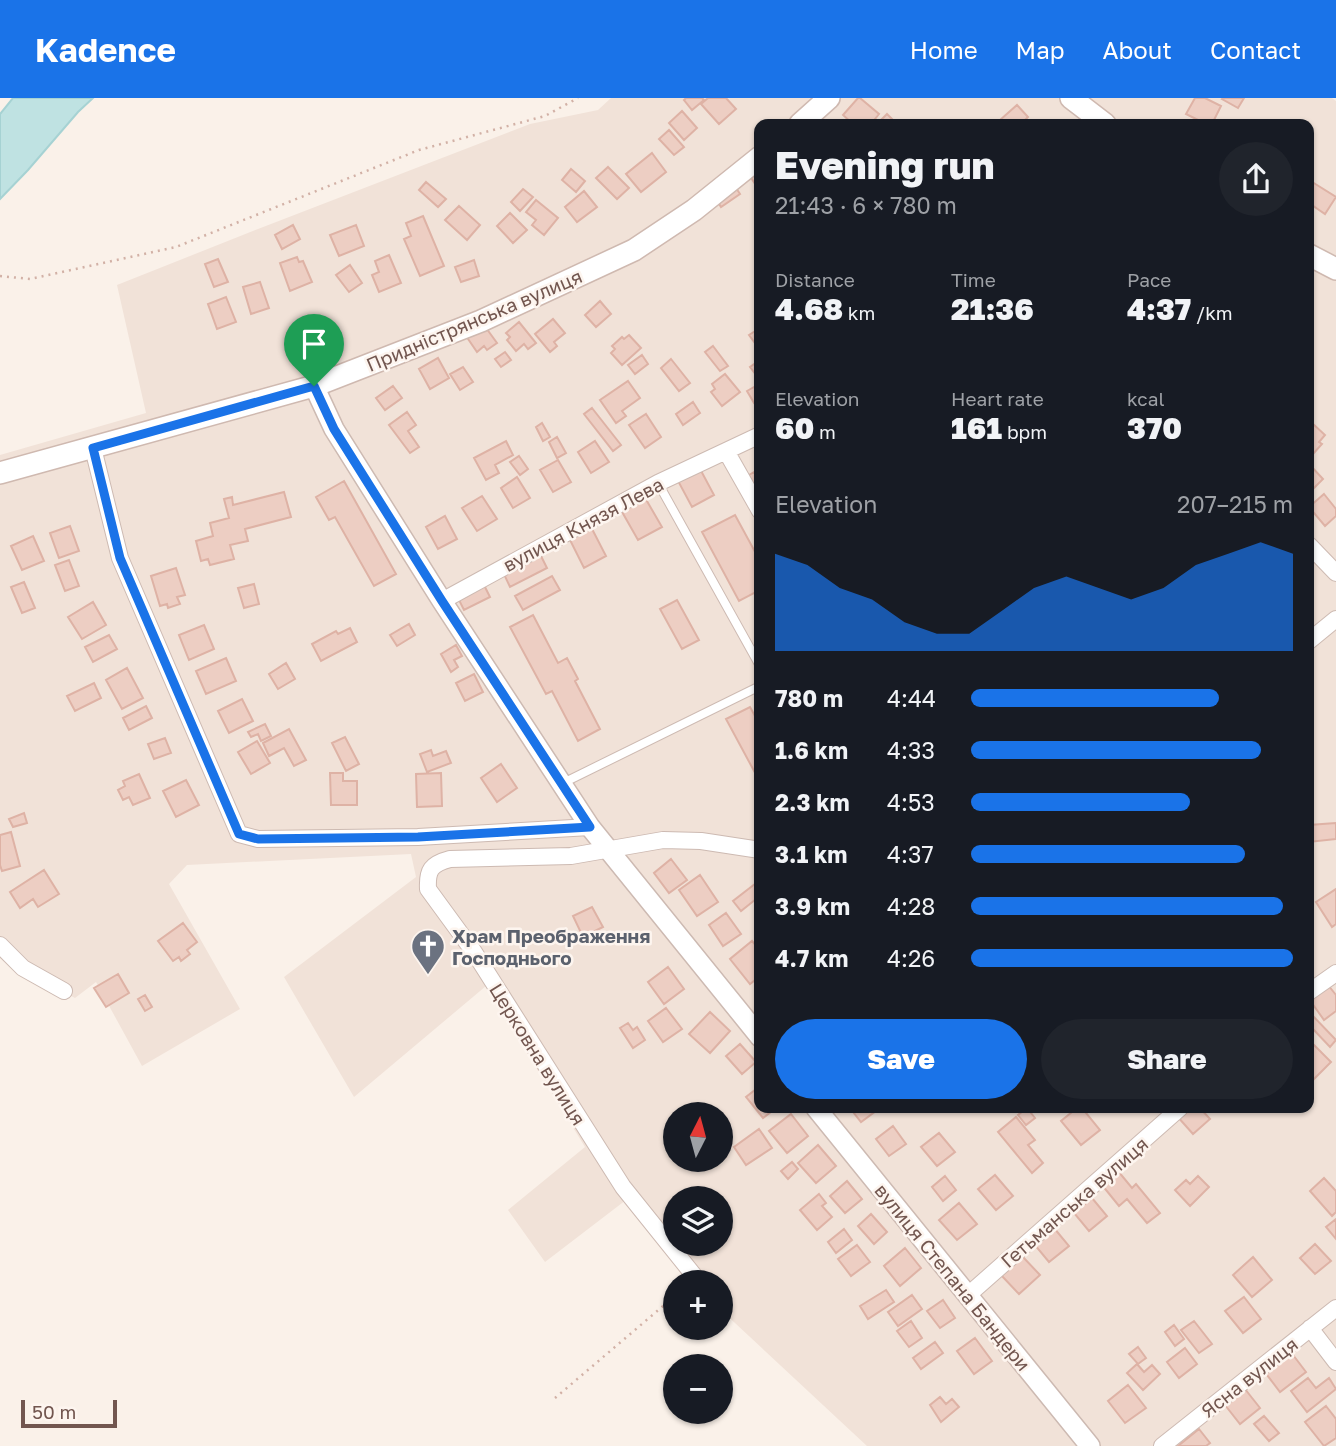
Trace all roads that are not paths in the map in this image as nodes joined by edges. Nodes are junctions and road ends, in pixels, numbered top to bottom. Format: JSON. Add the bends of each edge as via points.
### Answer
{"nodes":[{"id":1,"x":829,"y":98,"type":"edge"},
{"id":2,"x":1071,"y":98,"type":"edge"},
{"id":3,"x":806,"y":119,"type":"edge"},
{"id":4,"x":1098,"y":119,"type":"edge"},
{"id":5,"x":754,"y":162,"type":"edge"},
{"id":6,"x":1314,"y":258,"type":"edge"},
{"id":7,"x":1336,"y":269,"type":"edge"},
{"id":8,"x":314,"y":386,"type":"junction"},
{"id":9,"x":754,"y":438,"type":"edge"},
{"id":10,"x":93,"y":448,"type":"junction"},
{"id":11,"x":726,"y":451,"type":"junction"},
{"id":12,"x":0,"y":473,"type":"edge"},
{"id":13,"x":659,"y":483,"type":"junction"},
{"id":14,"x":754,"y":500,"type":"edge"},
{"id":15,"x":1314,"y":550,"type":"edge"},
{"id":16,"x":1336,"y":573,"type":"edge"},
{"id":17,"x":442,"y":601,"type":"junction"},
{"id":18,"x":1336,"y":619,"type":"edge"},
{"id":19,"x":1314,"y":637,"type":"edge"},
{"id":20,"x":754,"y":655,"type":"edge"},
{"id":21,"x":754,"y":689,"type":"edge"},
{"id":22,"x":561,"y":784,"type":"junction"},
{"id":23,"x":590,"y":827,"type":"junction"},
{"id":24,"x":608,"y":849,"type":"junction"},
{"id":25,"x":754,"y":849,"type":"edge"},
{"id":26,"x":0,"y":945,"type":"edge"},
{"id":27,"x":1336,"y":973,"type":"edge"},
{"id":28,"x":1314,"y":988,"type":"edge"},
{"id":29,"x":64,"y":991,"type":"dead end"},
{"id":30,"x":754,"y":1030,"type":"edge"},
{"id":31,"x":820,"y":1113,"type":"edge"},
{"id":32,"x":1174,"y":1113,"type":"edge"},
{"id":33,"x":690,"y":1270,"type":"edge"},
{"id":34,"x":967,"y":1296,"type":"junction"},
{"id":35,"x":1336,"y":1308,"type":"edge"},
{"id":36,"x":1310,"y":1328,"type":"junction"},
{"id":37,"x":1336,"y":1362,"type":"edge"},
{"id":38,"x":1090,"y":1446,"type":"edge"},
{"id":39,"x":1161,"y":1446,"type":"edge"}],
"edges":[{"from":1,"to":3,"type":"main road"},
{"from":2,"to":4,"type":"main road"},
{"from":5,"to":8,"type":"main road","name":"Придністрянська вулиця","via":[[634,250],[481,321]]},
{"from":6,"to":7,"type":"main road"},
{"from":8,"to":10,"type":"main road","name":"Придністрянська вулиця"},
{"from":8,"to":17,"type":"street","via":[[334,429]]},
{"from":9,"to":11,"type":"street","name":"вулиця Князя Лева"},
{"from":10,"to":12,"type":"main road","name":"Придністрянська вулиця"},
{"from":10,"to":23,"type":"street","via":[[120,558],[239,834],[258,839],[418,837]]},
{"from":11,"to":13,"type":"street","name":"вулиця Князя Лева"},
{"from":11,"to":14,"type":"street"},
{"from":13,"to":17,"type":"street","name":"вулиця Князя Лева"},
{"from":13,"to":20,"type":"lane"},
{"from":15,"to":16,"type":"street"},
{"from":17,"to":22,"type":"street"},
{"from":18,"to":19,"type":"street"},
{"from":21,"to":22,"type":"lane"},
{"from":22,"to":23,"type":"street"},
{"from":23,"to":24,"type":"street"},
{"from":24,"to":25,"type":"street","via":[[663,840]]},
{"from":24,"to":30,"type":"street"},
{"from":24,"to":33,"type":"street","name":"Церковна вулиця","via":[[571,856],[450,859],[431,868],[428,889],[474,952],[623,1187]]},
{"from":26,"to":29,"type":"street","via":[[23,968]]},
{"from":27,"to":28,"type":"street"},
{"from":31,"to":34,"type":"street","name":"вулиця Степана Бандери"},
{"from":32,"to":34,"type":"street","name":"Гетьманська вулиця"},
{"from":34,"to":38,"type":"street","name":"вулиця Степана Бандери"},
{"from":35,"to":36,"type":"street","name":"Ясна вулиця"},
{"from":36,"to":37,"type":"street"},
{"from":36,"to":39,"type":"street","name":"Ясна вулиця"}]}
